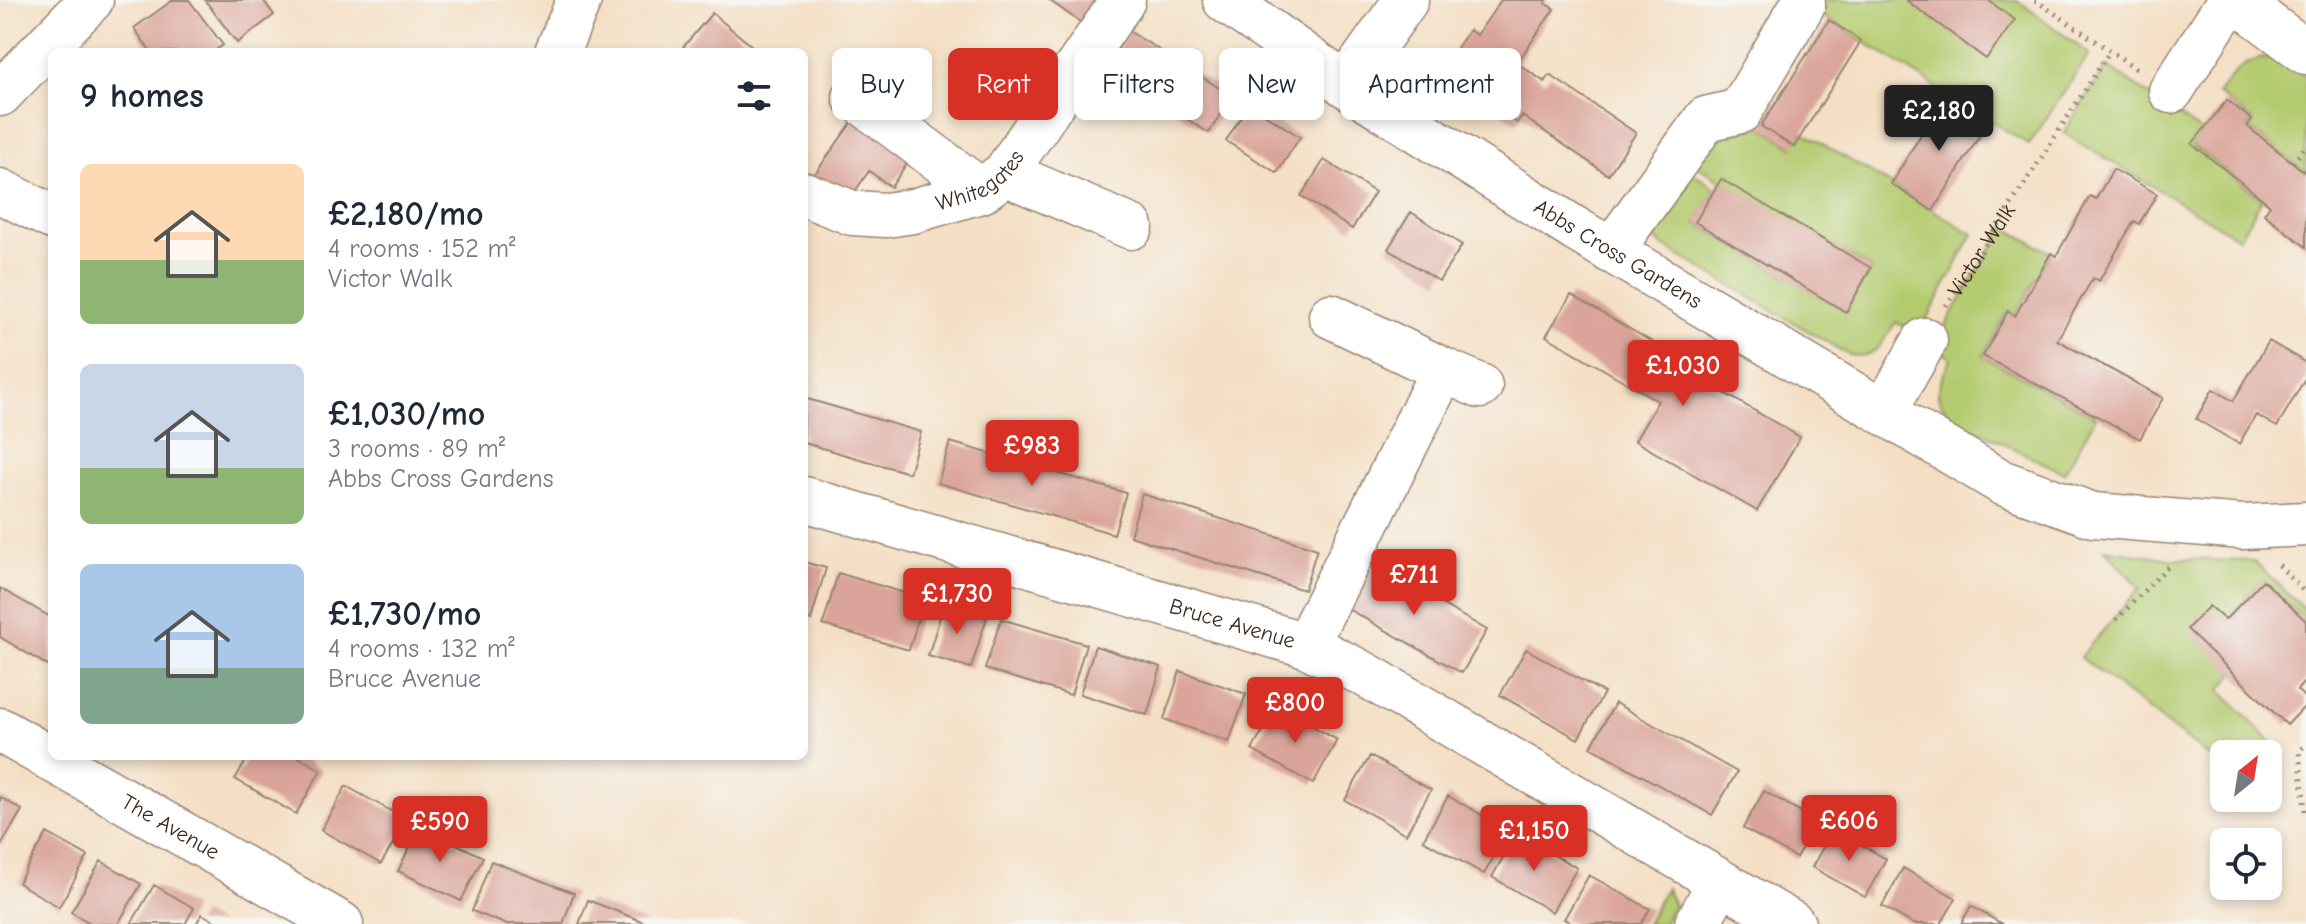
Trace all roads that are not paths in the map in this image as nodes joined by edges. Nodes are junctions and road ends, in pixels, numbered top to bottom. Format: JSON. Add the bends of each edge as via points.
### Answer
{"nodes":[{"id":1,"x":91,"y":0,"type":"edge"},
{"id":2,"x":579,"y":0,"type":"edge"},
{"id":3,"x":1123,"y":0,"type":"edge"},
{"id":4,"x":1225,"y":0,"type":"edge"},
{"id":5,"x":1406,"y":0,"type":"edge"},
{"id":6,"x":2230,"y":0,"type":"edge"},
{"id":7,"x":2236,"y":0,"type":"edge"},
{"id":8,"x":1803,"y":4,"type":"dead end"},
{"id":9,"x":559,"y":48,"type":"edge"},
{"id":10,"x":1372,"y":48,"type":"edge"},
{"id":11,"x":2306,"y":52,"type":"edge"},
{"id":12,"x":1340,"y":81,"type":"edge"},
{"id":13,"x":2171,"y":91,"type":"road end"},
{"id":14,"x":0,"y":94,"type":"edge"},
{"id":15,"x":892,"y":120,"type":"edge"},
{"id":16,"x":1402,"y":120,"type":"edge"},
{"id":17,"x":993,"y":182,"type":"junction"},
{"id":18,"x":0,"y":191,"type":"edge"},
{"id":19,"x":808,"y":196,"type":"edge"},
{"id":20,"x":48,"y":215,"type":"edge"},
{"id":21,"x":1131,"y":227,"type":"dead end"},
{"id":22,"x":1611,"y":251,"type":"junction"},
{"id":23,"x":1331,"y":316,"type":"dead end"},
{"id":24,"x":1925,"y":340,"type":"road end"},
{"id":25,"x":1884,"y":412,"type":"junction"},
{"id":26,"x":808,"y":500,"type":"edge"},
{"id":27,"x":2306,"y":524,"type":"edge"},
{"id":28,"x":1306,"y":645,"type":"junction"},
{"id":29,"x":0,"y":730,"type":"edge"},
{"id":30,"x":48,"y":757,"type":"edge"},
{"id":31,"x":53,"y":760,"type":"edge"},
{"id":32,"x":1719,"y":883,"type":"junction"},
{"id":33,"x":341,"y":924,"type":"edge"},
{"id":34,"x":1697,"y":924,"type":"edge"},
{"id":35,"x":1793,"y":924,"type":"edge"}],
"edges":[{"from":1,"to":14,"type":"street"},
{"from":2,"to":9,"type":"street"},
{"from":3,"to":17,"type":"street","name":"Whitegates"},
{"from":4,"to":12,"type":"street","name":"Abbs Cross Gardens"},
{"from":5,"to":10,"type":"street"},
{"from":6,"to":13,"type":"street"},
{"from":7,"to":11,"type":"street"},
{"from":8,"to":22,"type":"street","via":[[1740,111],[1706,119]]},
{"from":15,"to":17,"type":"street"},
{"from":16,"to":22,"type":"street","name":"Abbs Cross Gardens"},
{"from":17,"to":19,"type":"street","name":"Whitegates","via":[[913,211],[886,215],[852,213]]},
{"from":17,"to":21,"type":"street"},
{"from":18,"to":20,"type":"street"},
{"from":22,"to":25,"type":"street","name":"Abbs Cross Gardens"},
{"from":23,"to":28,"type":"street","via":[[1462,378]]},
{"from":24,"to":25,"type":"street"},
{"from":25,"to":27,"type":"street","name":"Abbs Cross Gardens","via":[[2003,483],[2093,515],[2266,528]]},
{"from":26,"to":28,"type":"street","name":"Bruce Avenue"},
{"from":28,"to":32,"type":"street","name":"Bruce Avenue"},
{"from":29,"to":30,"type":"street","name":"The Avenue"},
{"from":31,"to":33,"type":"street","name":"The Avenue"},
{"from":32,"to":34,"type":"street"},
{"from":32,"to":35,"type":"street","name":"Bruce Avenue"}]}
